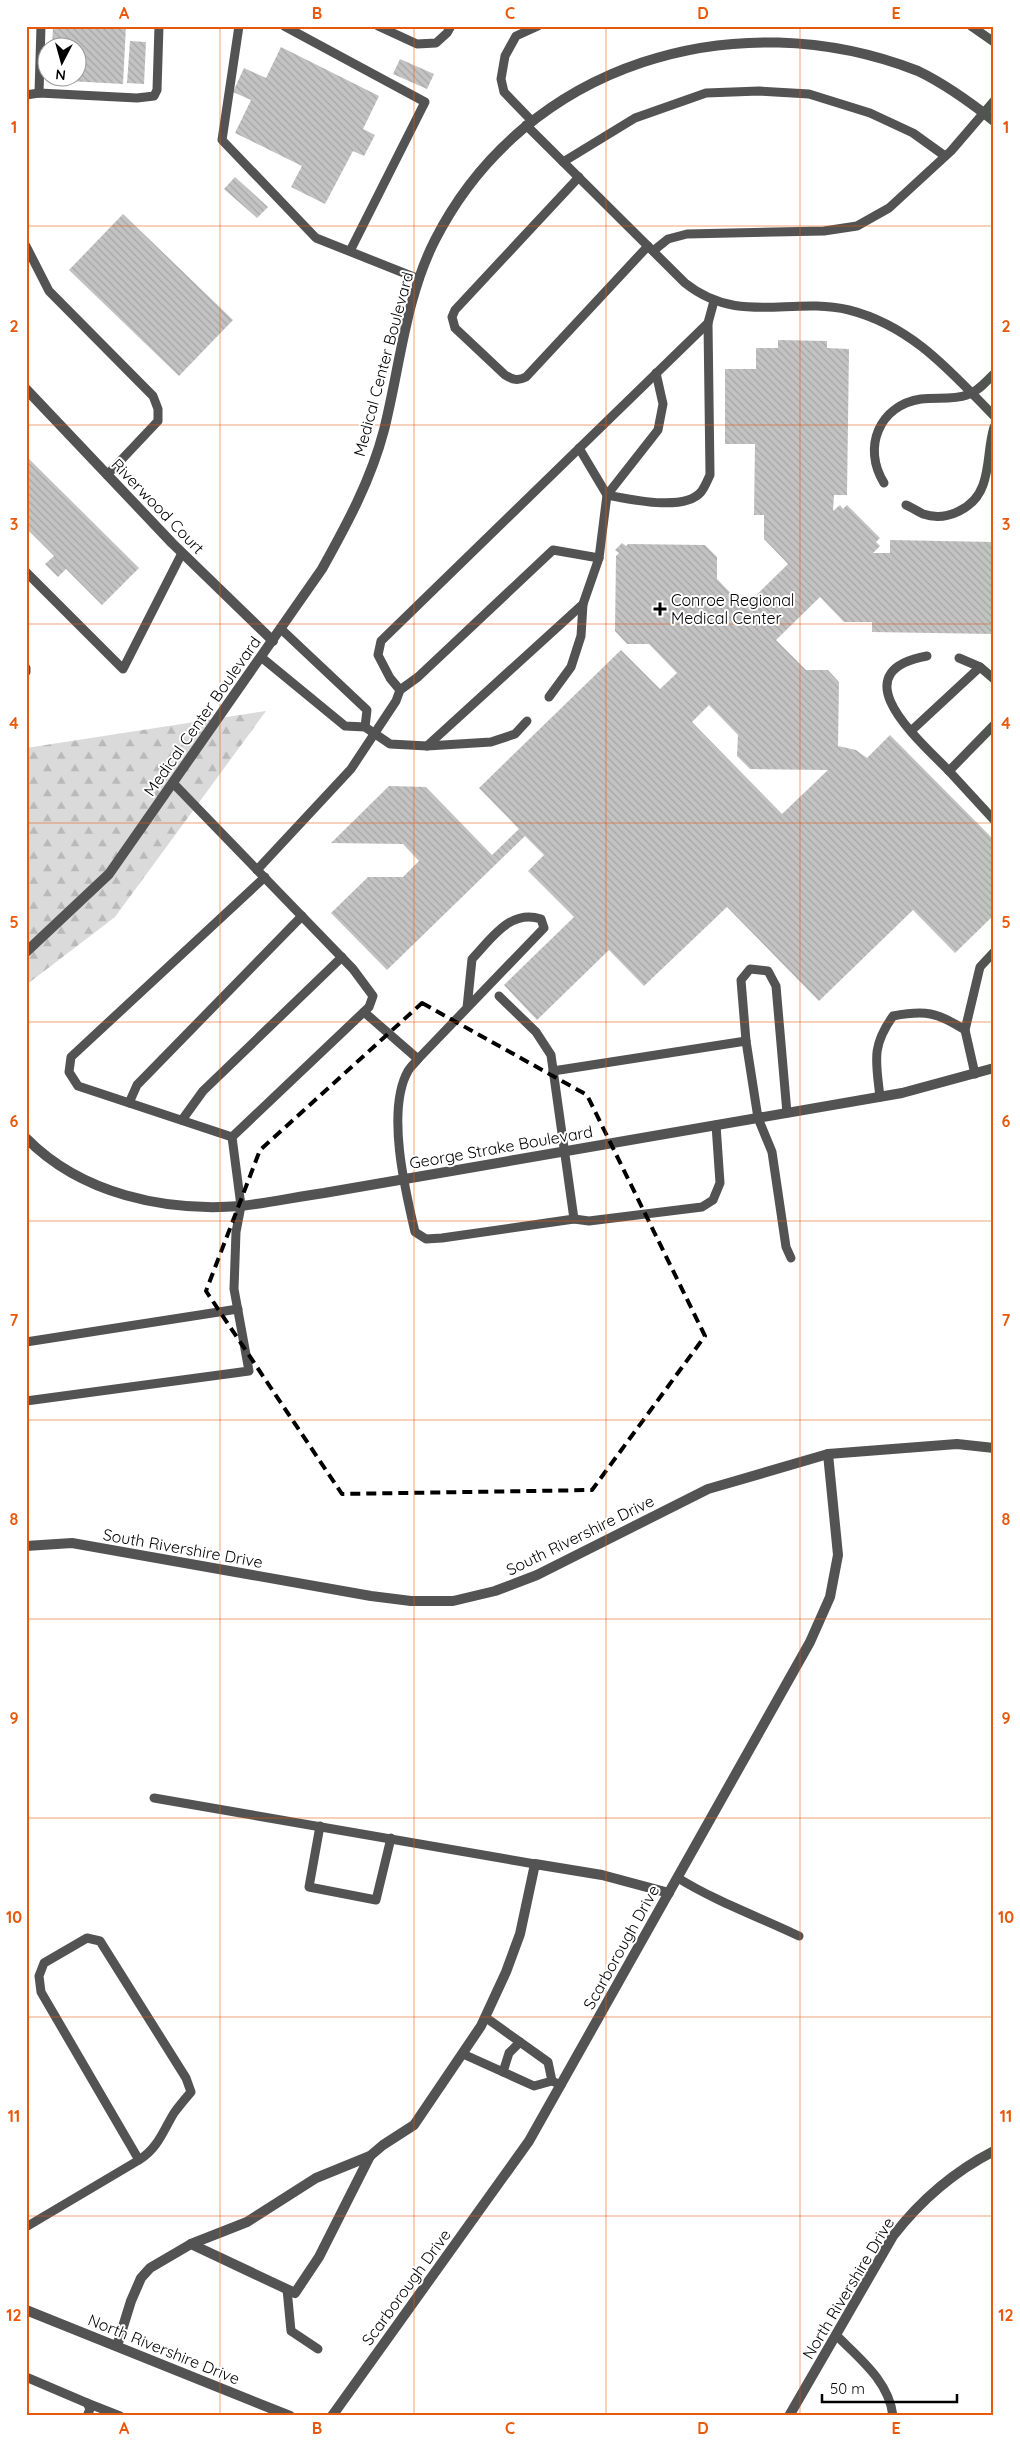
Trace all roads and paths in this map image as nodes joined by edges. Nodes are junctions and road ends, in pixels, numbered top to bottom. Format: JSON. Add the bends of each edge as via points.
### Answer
{"nodes":[{"id":1,"x":41,"y":26,"type":"edge"},
{"id":2,"x":159,"y":26,"type":"edge"},
{"id":3,"x":239,"y":26,"type":"edge"},
{"id":4,"x":284,"y":26,"type":"edge"},
{"id":5,"x":378,"y":26,"type":"edge"},
{"id":6,"x":451,"y":26,"type":"edge"},
{"id":7,"x":538,"y":26,"type":"edge"},
{"id":8,"x":971,"y":26,"type":"edge"},
{"id":9,"x":994,"y":42,"type":"edge"},
{"id":10,"x":39,"y":93,"type":"junction"},
{"id":11,"x":26,"y":95,"type":"edge"},
{"id":12,"x":994,"y":101,"type":"edge"},
{"id":13,"x":984,"y":113,"type":"junction"},
{"id":14,"x":994,"y":121,"type":"edge"},
{"id":15,"x":528,"y":122,"type":"junction"},
{"id":16,"x":945,"y":156,"type":"junction"},
{"id":17,"x":563,"y":162,"type":"junction"},
{"id":18,"x":578,"y":177,"type":"junction"},
{"id":19,"x":26,"y":246,"type":"edge"},
{"id":20,"x":650,"y":248,"type":"junction"},
{"id":21,"x":350,"y":251,"type":"junction"},
{"id":22,"x":419,"y":279,"type":"junction"},
{"id":23,"x":714,"y":301,"type":"junction"},
{"id":24,"x":708,"y":323,"type":"junction"},
{"id":25,"x":656,"y":373,"type":"junction"},
{"id":26,"x":994,"y":374,"type":"edge"},
{"id":27,"x":26,"y":389,"type":"edge"},
{"id":28,"x":971,"y":393,"type":"junction"},
{"id":29,"x":994,"y":416,"type":"edge"},
{"id":30,"x":994,"y":427,"type":"edge"},
{"id":31,"x":578,"y":448,"type":"junction"},
{"id":32,"x":107,"y":475,"type":"junction"},
{"id":33,"x":884,"y":483,"type":"dead end"},
{"id":34,"x":607,"y":495,"type":"junction"},
{"id":35,"x":906,"y":504,"type":"dead end"},
{"id":36,"x":182,"y":553,"type":"junction"},
{"id":37,"x":600,"y":558,"type":"junction"},
{"id":38,"x":26,"y":572,"type":"edge"},
{"id":39,"x":583,"y":604,"type":"junction"},
{"id":40,"x":280,"y":629,"type":"junction"},
{"id":41,"x":273,"y":641,"type":"junction"},
{"id":42,"x":927,"y":656,"type":"dead end"},
{"id":43,"x":261,"y":658,"type":"junction"},
{"id":44,"x":959,"y":658,"type":"dead end"},
{"id":45,"x":980,"y":667,"type":"junction"},
{"id":46,"x":994,"y":679,"type":"edge"},
{"id":47,"x":400,"y":690,"type":"junction"},
{"id":48,"x":549,"y":697,"type":"dead end"},
{"id":49,"x":527,"y":721,"type":"dead end"},
{"id":50,"x":994,"y":725,"type":"edge"},
{"id":51,"x":364,"y":727,"type":"junction"},
{"id":52,"x":911,"y":731,"type":"junction"},
{"id":53,"x":374,"y":735,"type":"junction"},
{"id":54,"x":426,"y":746,"type":"junction"},
{"id":55,"x":949,"y":771,"type":"junction"},
{"id":56,"x":173,"y":783,"type":"junction"},
{"id":57,"x":994,"y":820,"type":"edge"},
{"id":58,"x":257,"y":870,"type":"junction"},
{"id":59,"x":265,"y":877,"type":"junction"},
{"id":60,"x":302,"y":916,"type":"junction"},
{"id":61,"x":26,"y":952,"type":"edge"},
{"id":62,"x":994,"y":952,"type":"edge"},
{"id":63,"x":342,"y":957,"type":"junction"},
{"id":64,"x":499,"y":996,"type":"dead end"},
{"id":65,"x":468,"y":1008,"type":"junction"},
{"id":66,"x":364,"y":1012,"type":"junction"},
{"id":67,"x":965,"y":1030,"type":"junction"},
{"id":68,"x":746,"y":1041,"type":"junction"},
{"id":69,"x":418,"y":1059,"type":"junction"},
{"id":70,"x":994,"y":1068,"type":"edge"},
{"id":71,"x":553,"y":1071,"type":"junction"},
{"id":72,"x":975,"y":1074,"type":"junction"},
{"id":73,"x":880,"y":1097,"type":"junction"},
{"id":74,"x":129,"y":1103,"type":"junction"},
{"id":75,"x":788,"y":1112,"type":"junction"},
{"id":76,"x":758,"y":1118,"type":"junction"},
{"id":77,"x":182,"y":1120,"type":"junction"},
{"id":78,"x":716,"y":1125,"type":"junction"},
{"id":79,"x":232,"y":1137,"type":"junction"},
{"id":80,"x":26,"y":1138,"type":"edge"},
{"id":81,"x":566,"y":1151,"type":"junction"},
{"id":82,"x":403,"y":1180,"type":"junction"},
{"id":83,"x":241,"y":1206,"type":"junction"},
{"id":84,"x":574,"y":1219,"type":"junction"},
{"id":85,"x":791,"y":1258,"type":"dead end"},
{"id":86,"x":238,"y":1309,"type":"junction"},
{"id":87,"x":26,"y":1342,"type":"edge"},
{"id":88,"x":26,"y":1402,"type":"edge"},
{"id":89,"x":994,"y":1448,"type":"edge"},
{"id":90,"x":828,"y":1454,"type":"junction"},
{"id":91,"x":26,"y":1546,"type":"edge"},
{"id":92,"x":154,"y":1798,"type":"dead end"},
{"id":93,"x":320,"y":1826,"type":"junction"},
{"id":94,"x":391,"y":1838,"type":"junction"},
{"id":95,"x":535,"y":1864,"type":"junction"},
{"id":96,"x":678,"y":1878,"type":"junction"},
{"id":97,"x":669,"y":1893,"type":"junction"},
{"id":98,"x":799,"y":1936,"type":"dead end"},
{"id":99,"x":486,"y":2017,"type":"junction"},
{"id":100,"x":520,"y":2042,"type":"junction"},
{"id":101,"x":463,"y":2054,"type":"junction"},
{"id":102,"x":503,"y":2072,"type":"junction"},
{"id":103,"x":557,"y":2083,"type":"junction"},
{"id":104,"x":994,"y":2151,"type":"edge"},
{"id":105,"x":370,"y":2156,"type":"junction"},
{"id":106,"x":139,"y":2160,"type":"junction"},
{"id":107,"x":26,"y":2226,"type":"edge"},
{"id":108,"x":191,"y":2244,"type":"junction"},
{"id":109,"x":287,"y":2289,"type":"junction"},
{"id":110,"x":26,"y":2310,"type":"edge"},
{"id":111,"x":836,"y":2335,"type":"junction"},
{"id":112,"x":117,"y":2346,"type":"junction"},
{"id":113,"x":318,"y":2349,"type":"dead end"},
{"id":114,"x":26,"y":2377,"type":"edge"},
{"id":115,"x":87,"y":2402,"type":"junction"},
{"id":116,"x":87,"y":2416,"type":"edge"},
{"id":117,"x":120,"y":2416,"type":"edge"},
{"id":118,"x":290,"y":2416,"type":"edge"},
{"id":119,"x":332,"y":2416,"type":"edge"},
{"id":120,"x":789,"y":2416,"type":"edge"},
{"id":121,"x":893,"y":2416,"type":"edge"}],
"edges":[{"from":1,"to":10,"type":"lane"},
{"from":2,"to":10,"type":"lane","via":[[157,90],[154,96]]},
{"from":3,"to":21,"type":"lane","via":[[222,140],[316,238]]},
{"from":4,"to":21,"type":"lane","via":[[425,102]]},
{"from":5,"to":6,"type":"lane","via":[[417,44],[436,43]]},
{"from":7,"to":15,"type":"lane","via":[[516,36],[505,56],[501,79],[504,92]]},
{"from":8,"to":9,"type":"lane"},
{"from":10,"to":11,"type":"lane"},
{"from":12,"to":13,"type":"lane"},
{"from":13,"to":14,"type":"street","name":"Medical Center Boulevard"},
{"from":13,"to":15,"type":"street","name":"Medical Center Boulevard","via":[[962,96],[918,71],[864,51],[820,40],[766,35],[712,39],[659,50],[604,72],[567,92]]},
{"from":13,"to":16,"type":"lane"},
{"from":15,"to":17,"type":"lane"},
{"from":15,"to":22,"type":"street","name":"Medical Center Boulevard","via":[[493,154],[460,198],[435,241]]},
{"from":16,"to":17,"type":"lane","via":[[913,133],[870,112],[809,94],[759,91],[706,93],[635,118]]},
{"from":16,"to":20,"type":"lane","via":[[889,208],[857,226],[824,231],[687,234]]},
{"from":17,"to":18,"type":"lane"},
{"from":18,"to":20,"type":"lane"},
{"from":18,"to":20,"type":"lane","via":[[455,310],[452,318],[455,328],[505,375],[512,380],[520,380]]},
{"from":19,"to":32,"type":"lane","via":[[49,291],[153,396],[158,409],[158,421]]},
{"from":20,"to":23,"type":"lane","via":[[685,283]]},
{"from":21,"to":22,"type":"lane"},
{"from":22,"to":40,"type":"street","name":"Medical Center Boulevard","via":[[383,432],[368,480],[322,569]]},
{"from":23,"to":24,"type":"lane"},
{"from":23,"to":28,"type":"lane","via":[[740,306],[847,310],[874,317],[905,333],[933,354]]},
{"from":24,"to":25,"type":"lane"},
{"from":24,"to":34,"type":"lane","via":[[710,475],[700,494],[683,500],[651,503]]},
{"from":25,"to":31,"type":"lane"},
{"from":25,"to":34,"type":"lane","via":[[663,404],[658,430]]},
{"from":26,"to":28,"type":"lane"},
{"from":27,"to":32,"type":"street","name":"Riverwood Court"},
{"from":28,"to":29,"type":"lane"},
{"from":28,"to":33,"type":"lane","via":[[967,396],[920,399],[898,408],[882,424],[874,438],[873,459]]},
{"from":30,"to":35,"type":"lane","via":[[983,485],[965,510],[948,515],[924,514]]},
{"from":31,"to":34,"type":"lane"},
{"from":31,"to":47,"type":"lane","via":[[381,640],[378,655]]},
{"from":32,"to":36,"type":"street","name":"Riverwood Court"},
{"from":34,"to":37,"type":"lane"},
{"from":36,"to":38,"type":"lane","via":[[123,669]]},
{"from":36,"to":41,"type":"street","name":"Riverwood Court"},
{"from":37,"to":39,"type":"lane"},
{"from":37,"to":47,"type":"lane","via":[[553,550],[418,677]]},
{"from":39,"to":48,"type":"lane","via":[[581,636],[571,667]]},
{"from":39,"to":54,"type":"lane"},
{"from":40,"to":41,"type":"street","name":"Medical Center Boulevard"},
{"from":40,"to":51,"type":"lane","via":[[367,710]]},
{"from":41,"to":43,"type":"street","name":"Medical Center Boulevard"},
{"from":42,"to":52,"type":"lane","via":[[910,659],[896,667],[887,680],[886,691],[892,706]]},
{"from":43,"to":51,"type":"lane","via":[[345,726]]},
{"from":43,"to":56,"type":"street","name":"Medical Center Boulevard"},
{"from":44,"to":45,"type":"lane"},
{"from":45,"to":46,"type":"lane"},
{"from":45,"to":52,"type":"lane"},
{"from":47,"to":53,"type":"lane"},
{"from":49,"to":54,"type":"lane","via":[[515,734],[491,742]]},
{"from":50,"to":55,"type":"lane"},
{"from":51,"to":53,"type":"lane"},
{"from":52,"to":55,"type":"lane"},
{"from":53,"to":54,"type":"lane","via":[[390,744]]},
{"from":53,"to":58,"type":"lane","via":[[351,769]]},
{"from":55,"to":57,"type":"lane"},
{"from":56,"to":58,"type":"lane"},
{"from":56,"to":61,"type":"street","name":"Medical Center Boulevard","via":[[109,874]]},
{"from":58,"to":59,"type":"lane"},
{"from":59,"to":60,"type":"lane"},
{"from":59,"to":74,"type":"lane","via":[[71,1057],[70,1072],[78,1086]]},
{"from":60,"to":63,"type":"lane"},
{"from":60,"to":74,"type":"lane","via":[[138,1086]]},
{"from":62,"to":67,"type":"lane","via":[[980,967]]},
{"from":63,"to":66,"type":"lane","via":[[373,996]]},
{"from":63,"to":77,"type":"lane","via":[[203,1091]]},
{"from":64,"to":71,"type":"lane","via":[[536,1032],[550,1055]]},
{"from":65,"to":65,"type":"lane","via":[[544,928],[541,919],[528,915],[510,920],[472,959]]},
{"from":65,"to":69,"type":"lane"},
{"from":66,"to":69,"type":"lane"},
{"from":66,"to":79,"type":"lane"},
{"from":67,"to":72,"type":"lane"},
{"from":67,"to":73,"type":"lane","via":[[936,1015],[917,1012],[893,1016],[882,1031],[875,1052]]},
{"from":68,"to":71,"type":"lane"},
{"from":68,"to":75,"type":"lane","via":[[741,980],[750,969],[768,971],[776,986]]},
{"from":68,"to":76,"type":"lane"},
{"from":69,"to":82,"type":"lane","via":[[408,1071],[397,1115]]},
{"from":70,"to":72,"type":"street","name":"George Strake Boulevard"},
{"from":71,"to":81,"type":"lane"},
{"from":72,"to":73,"type":"street","name":"George Strake Boulevard"},
{"from":73,"to":75,"type":"street","name":"George Strake Boulevard"},
{"from":74,"to":77,"type":"lane"},
{"from":75,"to":76,"type":"street","name":"George Strake Boulevard"},
{"from":76,"to":78,"type":"street","name":"George Strake Boulevard"},
{"from":76,"to":85,"type":"lane","via":[[772,1152],[786,1247]]},
{"from":77,"to":79,"type":"lane"},
{"from":78,"to":81,"type":"street","name":"George Strake Boulevard"},
{"from":78,"to":84,"type":"lane","via":[[720,1183],[713,1200],[702,1207]]},
{"from":79,"to":83,"type":"lane"},
{"from":80,"to":83,"type":"street","name":"George Strake Boulevard","via":[[65,1168],[108,1190],[144,1200],[190,1206]]},
{"from":81,"to":82,"type":"street","name":"George Strake Boulevard"},
{"from":81,"to":84,"type":"lane"},
{"from":82,"to":83,"type":"street","name":"George Strake Boulevard"},
{"from":82,"to":84,"type":"lane","via":[[415,1232],[426,1239]]},
{"from":83,"to":86,"type":"lane","via":[[236,1232],[234,1288]]},
{"from":86,"to":87,"type":"lane"},
{"from":86,"to":88,"type":"lane","via":[[248,1371]]},
{"from":89,"to":90,"type":"street","name":"South Rivershire Drive","via":[[957,1444]]},
{"from":90,"to":91,"type":"street","name":"South Rivershire Drive","via":[[708,1489],[537,1575],[495,1591],[453,1601],[411,1601],[371,1596],[72,1543]]},
{"from":90,"to":96,"type":"street","name":"Scarborough Drive","via":[[838,1555],[830,1597],[810,1642]]},
{"from":92,"to":93,"type":"lane"},
{"from":93,"to":94,"type":"lane"},
{"from":93,"to":94,"type":"lane","via":[[309,1887],[376,1900]]},
{"from":94,"to":95,"type":"lane"},
{"from":95,"to":97,"type":"street","via":[[602,1875]]},
{"from":95,"to":99,"type":"street","via":[[520,1934]]},
{"from":96,"to":97,"type":"street","name":"Scarborough Drive"},
{"from":96,"to":98,"type":"lane","via":[[702,1894]]},
{"from":97,"to":103,"type":"street","name":"Scarborough Drive"},
{"from":99,"to":100,"type":"lane"},
{"from":99,"to":101,"type":"street"},
{"from":100,"to":102,"type":"lane","via":[[506,2058]]},
{"from":100,"to":103,"type":"lane","via":[[548,2062]]},
{"from":101,"to":102,"type":"lane"},
{"from":101,"to":105,"type":"street","via":[[414,2125]]},
{"from":102,"to":103,"type":"lane","via":[[534,2086]]},
{"from":103,"to":119,"type":"street","name":"Scarborough Drive","via":[[529,2141]]},
{"from":104,"to":111,"type":"street","name":"North Rivershire Drive","via":[[911,2212],[893,2236]]},
{"from":105,"to":108,"type":"street","via":[[316,2178],[247,2222]]},
{"from":105,"to":109,"type":"street","via":[[319,2257],[295,2292]]},
{"from":106,"to":106,"type":"lane","via":[[160,2141],[174,2113],[191,2092],[186,2078],[100,1941],[87,1938],[44,1963],[39,1976],[41,1992]]},
{"from":106,"to":107,"type":"lane"},
{"from":108,"to":109,"type":"street"},
{"from":108,"to":112,"type":"street","via":[[150,2268],[141,2278]]},
{"from":109,"to":113,"type":"lane","via":[[291,2331]]},
{"from":110,"to":112,"type":"street","name":"North Rivershire Drive"},
{"from":111,"to":120,"type":"street","name":"North Rivershire Drive"},
{"from":111,"to":121,"type":"lane","via":[[881,2382]]},
{"from":112,"to":118,"type":"street","name":"North Rivershire Drive"},
{"from":114,"to":115,"type":"lane"},
{"from":115,"to":116,"type":"lane","via":[[90,2409]]},
{"from":115,"to":117,"type":"lane"}]}
